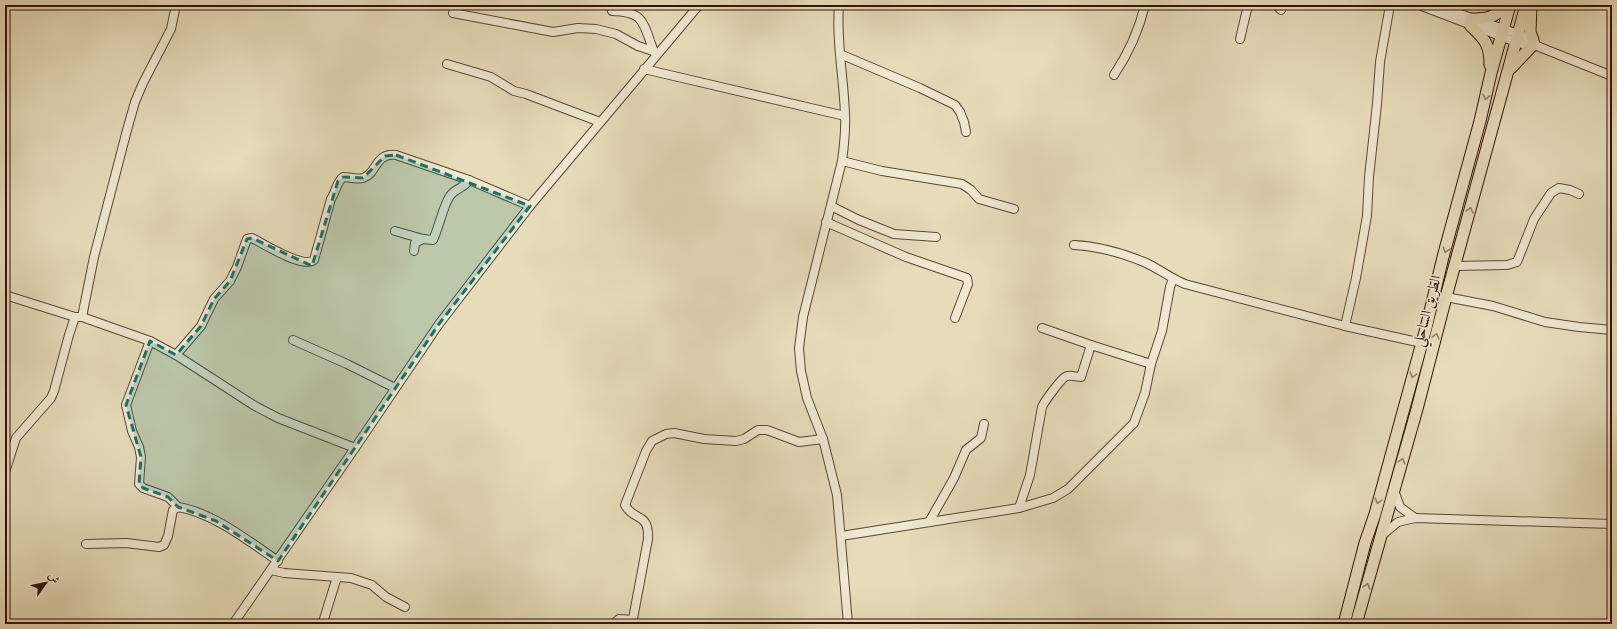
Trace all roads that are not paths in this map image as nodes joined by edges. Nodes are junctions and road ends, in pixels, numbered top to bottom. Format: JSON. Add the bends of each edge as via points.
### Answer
{"nodes":[{"id":1,"x":176,"y":5,"type":"edge"},
{"id":2,"x":610,"y":5,"type":"edge"},
{"id":3,"x":699,"y":5,"type":"edge"},
{"id":4,"x":839,"y":5,"type":"edge"},
{"id":5,"x":1145,"y":5,"type":"edge"},
{"id":6,"x":1248,"y":5,"type":"edge"},
{"id":7,"x":1390,"y":5,"type":"edge"},
{"id":8,"x":1419,"y":5,"type":"edge"},
{"id":9,"x":1434,"y":5,"type":"edge"},
{"id":10,"x":1505,"y":5,"type":"edge"},
{"id":11,"x":1510,"y":5,"type":"edge"},
{"id":12,"x":1526,"y":5,"type":"edge"},
{"id":13,"x":1531,"y":5,"type":"edge"},
{"id":14,"x":453,"y":13,"type":"dead end"},
{"id":15,"x":1470,"y":22,"type":"junction"},
{"id":16,"x":1502,"y":33,"type":"junction"},
{"id":17,"x":1517,"y":38,"type":"junction"},
{"id":18,"x":1240,"y":40,"type":"dead end"},
{"id":19,"x":1534,"y":44,"type":"junction"},
{"id":20,"x":655,"y":53,"type":"junction"},
{"id":21,"x":840,"y":54,"type":"junction"},
{"id":22,"x":447,"y":64,"type":"dead end"},
{"id":23,"x":644,"y":69,"type":"junction"},
{"id":24,"x":1509,"y":72,"type":"junction"},
{"id":25,"x":1491,"y":73,"type":"junction"},
{"id":26,"x":1114,"y":75,"type":"dead end"},
{"id":27,"x":1612,"y":76,"type":"edge"},
{"id":28,"x":845,"y":116,"type":"junction"},
{"id":29,"x":600,"y":122,"type":"junction"},
{"id":30,"x":966,"y":132,"type":"dead end"},
{"id":31,"x":842,"y":161,"type":"junction"},
{"id":32,"x":468,"y":180,"type":"junction"},
{"id":33,"x":1579,"y":194,"type":"dead end"},
{"id":34,"x":530,"y":206,"type":"junction"},
{"id":35,"x":831,"y":206,"type":"junction"},
{"id":36,"x":1014,"y":209,"type":"dead end"},
{"id":37,"x":826,"y":222,"type":"junction"},
{"id":38,"x":395,"y":231,"type":"dead end"},
{"id":39,"x":936,"y":237,"type":"dead end"},
{"id":40,"x":423,"y":239,"type":"junction"},
{"id":41,"x":1074,"y":246,"type":"dead end"},
{"id":42,"x":414,"y":251,"type":"dead end"},
{"id":43,"x":1455,"y":266,"type":"junction"},
{"id":44,"x":1173,"y":279,"type":"junction"},
{"id":45,"x":5,"y":295,"type":"edge"},
{"id":46,"x":1446,"y":297,"type":"junction"},
{"id":47,"x":79,"y":317,"type":"junction"},
{"id":48,"x":955,"y":318,"type":"dead end"},
{"id":49,"x":1345,"y":326,"type":"junction"},
{"id":50,"x":1042,"y":328,"type":"dead end"},
{"id":51,"x":1612,"y":330,"type":"edge"},
{"id":52,"x":293,"y":340,"type":"dead end"},
{"id":53,"x":150,"y":341,"type":"junction"},
{"id":54,"x":1422,"y":343,"type":"junction"},
{"id":55,"x":1091,"y":345,"type":"junction"},
{"id":56,"x":176,"y":355,"type":"junction"},
{"id":57,"x":1151,"y":364,"type":"junction"},
{"id":58,"x":395,"y":388,"type":"junction"},
{"id":59,"x":1405,"y":406,"type":"junction"},
{"id":60,"x":1417,"y":409,"type":"junction"},
{"id":61,"x":984,"y":424,"type":"dead end"},
{"id":62,"x":823,"y":439,"type":"junction"},
{"id":63,"x":355,"y":448,"type":"junction"},
{"id":64,"x":1393,"y":489,"type":"junction"},
{"id":65,"x":5,"y":490,"type":"edge"},
{"id":66,"x":178,"y":507,"type":"junction"},
{"id":67,"x":1019,"y":508,"type":"junction"},
{"id":68,"x":1416,"y":518,"type":"junction"},
{"id":69,"x":930,"y":522,"type":"junction"},
{"id":70,"x":1612,"y":524,"type":"edge"},
{"id":71,"x":841,"y":536,"type":"junction"},
{"id":72,"x":1380,"y":536,"type":"junction"},
{"id":73,"x":86,"y":544,"type":"dead end"},
{"id":74,"x":278,"y":561,"type":"junction"},
{"id":75,"x":271,"y":570,"type":"junction"},
{"id":76,"x":337,"y":577,"type":"junction"},
{"id":77,"x":405,"y":607,"type":"dead end"},
{"id":78,"x":632,"y":622,"type":"edge"},
{"id":79,"x":233,"y":624,"type":"edge"},
{"id":80,"x":325,"y":624,"type":"edge"},
{"id":81,"x":613,"y":624,"type":"edge"},
{"id":82,"x":848,"y":624,"type":"edge"},
{"id":83,"x":1344,"y":624,"type":"edge"},
{"id":84,"x":1356,"y":624,"type":"edge"}],
"edges":[{"from":1,"to":47,"type":"street","via":[[171,29],[143,83],[126,130]]},
{"from":2,"to":20,"type":"street","via":[[612,11],[631,13],[640,18]]},
{"from":3,"to":20,"type":"street"},
{"from":4,"to":21,"type":"street"},
{"from":5,"to":26,"type":"street","via":[[1135,36]]},
{"from":6,"to":18,"type":"street"},
{"from":7,"to":49,"type":"street","via":[[1380,62],[1367,216]]},
{"from":8,"to":15,"type":"street"},
{"from":9,"to":15,"type":"street"},
{"from":10,"to":15,"type":"highway","via":[[1492,17]]},
{"from":11,"to":16,"type":"highway","name":"الطريق الساحلي"},
{"from":12,"to":17,"type":"highway","name":"الطريق الساحلي"},
{"from":13,"to":19,"type":"highway","via":[[1530,32]]},
{"from":14,"to":20,"type":"street","via":[[553,32],[578,28],[596,29],[616,34]]},
{"from":15,"to":16,"type":"street"},
{"from":15,"to":25,"type":"highway","via":[[1488,45]]},
{"from":16,"to":17,"type":"street"},
{"from":16,"to":25,"type":"highway","name":"الطريق الساحلي"},
{"from":17,"to":19,"type":"street"},
{"from":17,"to":24,"type":"highway","name":"الطريق الساحلي"},
{"from":19,"to":24,"type":"highway"},
{"from":19,"to":27,"type":"street"},
{"from":20,"to":23,"type":"street"},
{"from":21,"to":28,"type":"street"},
{"from":21,"to":30,"type":"street","via":[[955,106],[960,112]]},
{"from":22,"to":29,"type":"street","via":[[491,77],[514,91]]},
{"from":23,"to":28,"type":"street"},
{"from":23,"to":29,"type":"street"},
{"from":43,"to":24,"type":"highway","name":"الطريق الساحلي","one_way":true},
{"from":25,"to":54,"type":"highway","name":"الطريق الساحلي","one_way":true},
{"from":28,"to":31,"type":"street"},
{"from":29,"to":34,"type":"street"},
{"from":31,"to":35,"type":"street"},
{"from":31,"to":36,"type":"street","via":[[882,171],[962,184],[979,199]]},
{"from":32,"to":34,"type":"street"},
{"from":32,"to":40,"type":"street","via":[[466,185],[449,197],[433,240]]},
{"from":32,"to":56,"type":"street","via":[[391,154],[380,159],[372,171],[363,178],[343,177],[338,181],[335,194],[330,199],[314,260],[305,263],[252,238],[247,239],[238,267],[230,281],[214,299],[201,326]]},
{"from":33,"to":43,"type":"street","via":[[1559,188],[1551,193],[1534,218],[1517,262],[1507,265]]},
{"from":34,"to":58,"type":"street","via":[[439,324]]},
{"from":35,"to":37,"type":"street"},
{"from":35,"to":39,"type":"street","via":[[894,234]]},
{"from":37,"to":48,"type":"street","via":[[906,257],[967,278],[968,284]]},
{"from":37,"to":62,"type":"street","via":[[803,317],[800,348],[801,371]]},
{"from":38,"to":40,"type":"street"},
{"from":40,"to":42,"type":"street","via":[[415,242]]},
{"from":41,"to":44,"type":"street","via":[[1090,246],[1144,262]]},
{"from":43,"to":46,"type":"highway","name":"الطريق الساحلي"},
{"from":44,"to":49,"type":"street"},
{"from":44,"to":57,"type":"street","via":[[1162,331]]},
{"from":45,"to":47,"type":"street"},
{"from":46,"to":51,"type":"street","via":[[1493,306],[1545,322]]},
{"from":60,"to":46,"type":"highway","name":"الطريق الساحلي","one_way":true},
{"from":47,"to":53,"type":"street"},
{"from":47,"to":65,"type":"street","via":[[69,335],[51,398],[16,438],[5,472]]},
{"from":49,"to":54,"type":"street"},
{"from":50,"to":55,"type":"street"},
{"from":52,"to":58,"type":"street"},
{"from":53,"to":56,"type":"street"},
{"from":53,"to":66,"type":"street","via":[[126,405],[141,456],[139,484],[142,488],[168,497]]},
{"from":54,"to":59,"type":"highway","name":"الطريق الساحلي","one_way":true},
{"from":55,"to":57,"type":"street"},
{"from":55,"to":67,"type":"street","via":[[1082,374],[1079,377],[1064,378],[1042,407],[1030,474]]},
{"from":56,"to":63,"type":"street","via":[[278,418]]},
{"from":57,"to":67,"type":"street","via":[[1145,393],[1134,424],[1062,493],[1043,502]]},
{"from":58,"to":63,"type":"street"},
{"from":59,"to":60,"type":"highway"},
{"from":59,"to":83,"type":"highway","name":"الطريق الساحلي","one_way":true},
{"from":64,"to":60,"type":"highway","name":"الطريق الساحلي","one_way":true},
{"from":61,"to":69,"type":"street","via":[[981,438],[966,450]]},
{"from":62,"to":71,"type":"street","via":[[837,495]]},
{"from":62,"to":78,"type":"street","via":[[799,442],[767,430],[758,430],[736,441],[704,439],[674,433],[662,435],[652,441],[625,505],[646,522],[648,527]]},
{"from":63,"to":74,"type":"street"},
{"from":64,"to":68,"type":"street","via":[[1400,507]]},
{"from":64,"to":72,"type":"highway","name":"الطريق الساحلي"},
{"from":66,"to":73,"type":"street","via":[[173,510],[164,545],[159,547],[126,543]]},
{"from":66,"to":74,"type":"street","via":[[216,521]]},
{"from":67,"to":69,"type":"street"},
{"from":68,"to":70,"type":"street"},
{"from":68,"to":72,"type":"street","via":[[1398,522]]},
{"from":69,"to":71,"type":"street"},
{"from":71,"to":82,"type":"street"},
{"from":84,"to":72,"type":"highway","name":"الطريق الساحلي","one_way":true},
{"from":74,"to":75,"type":"street"},
{"from":75,"to":76,"type":"street"},
{"from":75,"to":79,"type":"street"},
{"from":76,"to":77,"type":"street","via":[[351,578],[372,585],[386,597]]},
{"from":76,"to":80,"type":"street","via":[[324,619]]},
{"from":78,"to":81,"type":"street","via":[[619,620]]}]}
